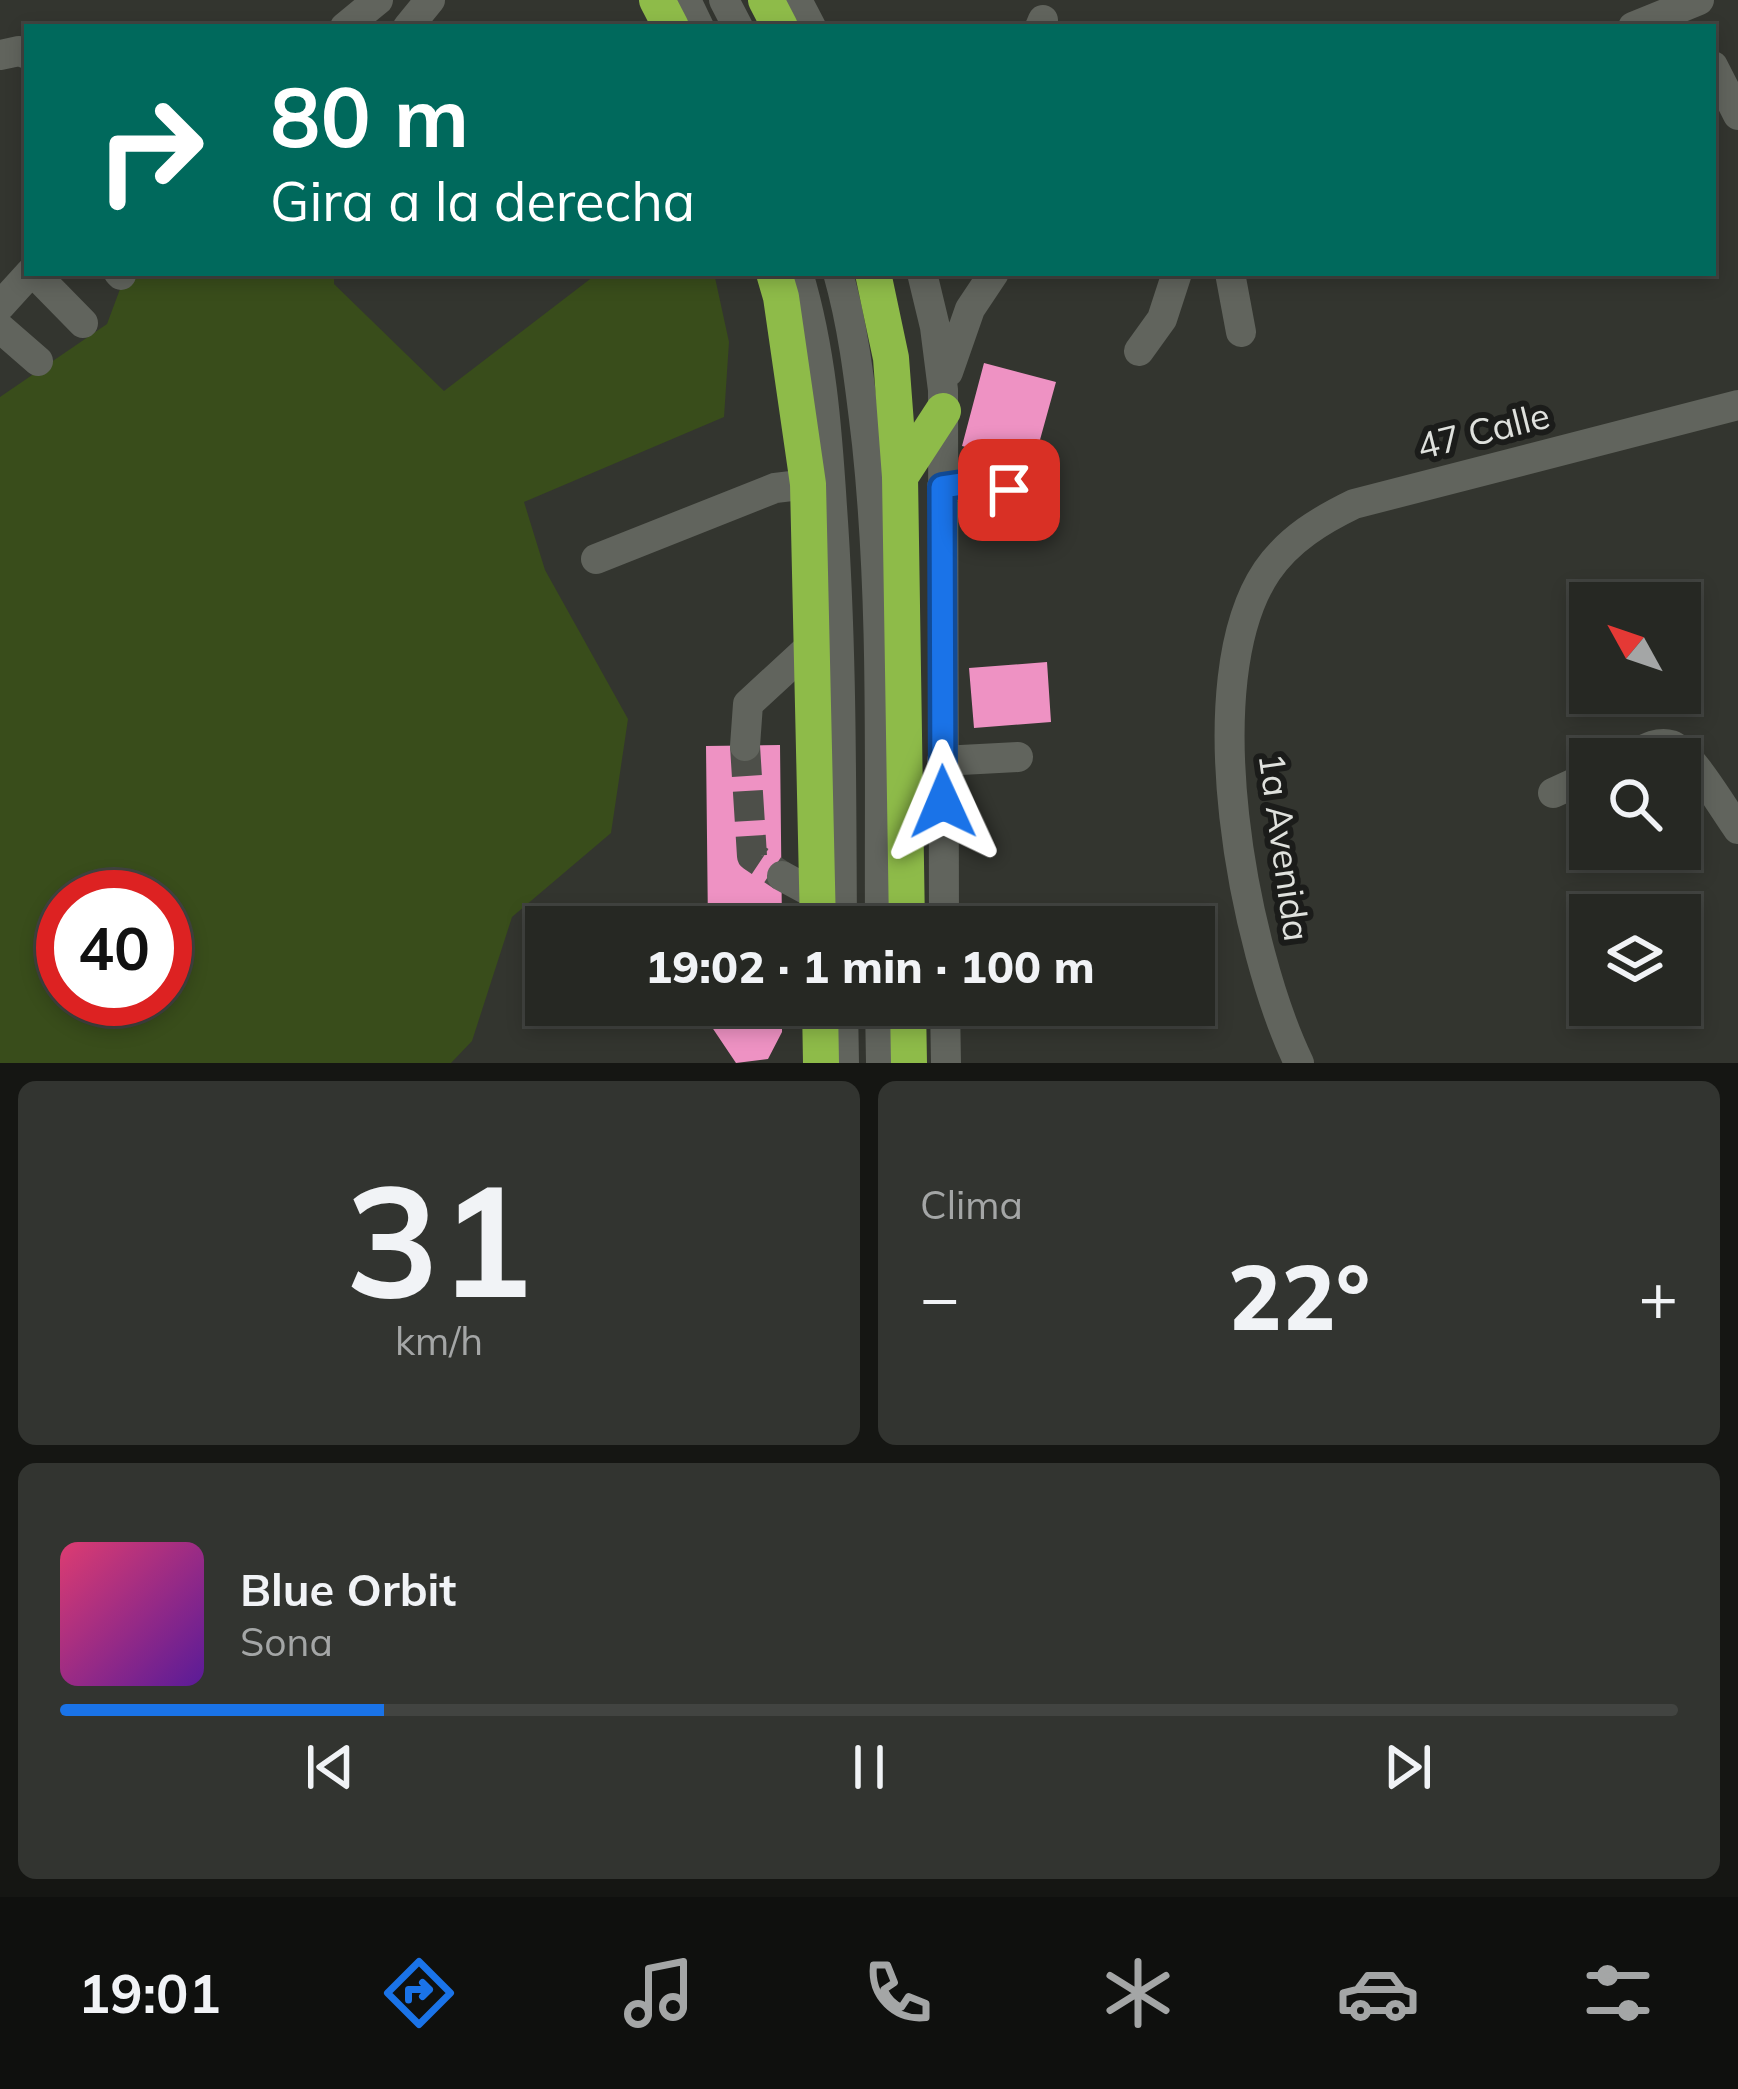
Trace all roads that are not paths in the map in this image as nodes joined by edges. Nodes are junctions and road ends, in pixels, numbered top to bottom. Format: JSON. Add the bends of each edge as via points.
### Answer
{"nodes":[{"id":1,"x":377,"y":0,"type":"edge"},
{"id":2,"x":430,"y":0,"type":"edge"},
{"id":3,"x":1688,"y":9,"type":"edge"},
{"id":4,"x":349,"y":24,"type":"edge"},
{"id":5,"x":410,"y":24,"type":"edge"},
{"id":6,"x":1642,"y":24,"type":"edge"},
{"id":7,"x":1716,"y":72,"type":"edge"},
{"id":8,"x":1738,"y":115,"type":"edge"},
{"id":9,"x":29,"y":276,"type":"edge"},
{"id":10,"x":35,"y":276,"type":"edge"},
{"id":11,"x":775,"y":276,"type":"edge"},
{"id":12,"x":799,"y":276,"type":"edge"},
{"id":13,"x":839,"y":276,"type":"edge"},
{"id":14,"x":874,"y":276,"type":"edge"},
{"id":15,"x":923,"y":276,"type":"edge"},
{"id":16,"x":992,"y":276,"type":"edge"},
{"id":17,"x":1176,"y":276,"type":"edge"},
{"id":18,"x":1231,"y":276,"type":"edge"},
{"id":19,"x":0,"y":305,"type":"edge"},
{"id":20,"x":82,"y":322,"type":"dead end"},
{"id":21,"x":0,"y":328,"type":"edge"},
{"id":22,"x":1241,"y":332,"type":"dead end"},
{"id":23,"x":1139,"y":351,"type":"dead end"},
{"id":24,"x":38,"y":361,"type":"dead end"},
{"id":25,"x":943,"y":400,"type":"junction"},
{"id":26,"x":1738,"y":405,"type":"edge"},
{"id":27,"x":900,"y":477,"type":"junction"},
{"id":28,"x":808,"y":484,"type":"junction"},
{"id":29,"x":942,"y":487,"type":"junction"},
{"id":30,"x":1045,"y":495,"type":"dead end"},
{"id":31,"x":596,"y":559,"type":"dead end"},
{"id":32,"x":1268,"y":570,"type":"joint"},
{"id":33,"x":812,"y":645,"type":"junction"},
{"id":34,"x":745,"y":746,"type":"tunnel mouth"},
{"id":35,"x":1018,"y":757,"type":"dead end"},
{"id":36,"x":942,"y":760,"type":"junction"},
{"id":37,"x":1701,"y":778,"type":"edge"},
{"id":38,"x":1569,"y":786,"type":"edge"},
{"id":39,"x":1553,"y":794,"type":"dead end"},
{"id":40,"x":1738,"y":829,"type":"edge"},
{"id":41,"x":782,"y":876,"type":"tunnel mouth"},
{"id":42,"x":813,"y":906,"type":"edge"},
{"id":43,"x":818,"y":906,"type":"edge"},
{"id":44,"x":842,"y":906,"type":"edge"},
{"id":45,"x":880,"y":906,"type":"edge"},
{"id":46,"x":907,"y":906,"type":"edge"},
{"id":47,"x":944,"y":906,"type":"edge"},
{"id":48,"x":821,"y":1026,"type":"edge"},
{"id":49,"x":835,"y":1026,"type":"edge"},
{"id":50,"x":880,"y":1026,"type":"edge"},
{"id":51,"x":908,"y":1026,"type":"edge"},
{"id":52,"x":946,"y":1026,"type":"edge"},
{"id":53,"x":822,"y":1062,"type":"edge"},
{"id":54,"x":881,"y":1063,"type":"edge"},
{"id":55,"x":909,"y":1063,"type":"edge"},
{"id":56,"x":946,"y":1063,"type":"edge"},
{"id":57,"x":1299,"y":1063,"type":"edge"}],
"edges":[{"from":1,"to":4,"type":"street"},
{"from":2,"to":5,"type":"street"},
{"from":3,"to":6,"type":"street"},
{"from":7,"to":8,"type":"street"},
{"from":9,"to":19,"type":"street"},
{"from":10,"to":20,"type":"street"},
{"from":11,"to":28,"type":"highway"},
{"from":12,"to":44,"type":"street","via":[[826,410],[840,608]]},
{"from":13,"to":45,"type":"street","via":[[872,497]]},
{"from":14,"to":27,"type":"highway","via":[[891,358]]},
{"from":15,"to":25,"type":"street"},
{"from":16,"to":25,"type":"street","via":[[970,309]]},
{"from":17,"to":23,"type":"street","via":[[1162,319]]},
{"from":18,"to":22,"type":"street"},
{"from":21,"to":24,"type":"street"},
{"from":25,"to":27,"type":"highway"},
{"from":25,"to":29,"type":"street"},
{"from":26,"to":32,"type":"street","name":"47 Calle","via":[[1354,504],[1324,518]]},
{"from":27,"to":46,"type":"highway"},
{"from":28,"to":31,"type":"street","via":[[775,488]]},
{"from":28,"to":33,"type":"highway"},
{"from":29,"to":30,"type":"street"},
{"from":29,"to":36,"type":"street"},
{"from":32,"to":57,"type":"street","name":"1a Avenida","via":[[1236,652],[1230,719],[1237,841],[1255,936]]},
{"from":33,"to":34,"type":"street","via":[[748,704]]},
{"from":33,"to":43,"type":"highway"},
{"from":35,"to":36,"type":"street"},
{"from":36,"to":47,"type":"street"},
{"from":37,"to":40,"type":"street"},
{"from":38,"to":39,"type":"street"},
{"from":41,"to":42,"type":"street"},
{"from":48,"to":53,"type":"highway"},
{"from":49,"to":53,"type":"street"},
{"from":50,"to":54,"type":"street"},
{"from":51,"to":55,"type":"highway"},
{"from":52,"to":56,"type":"street"}]}
